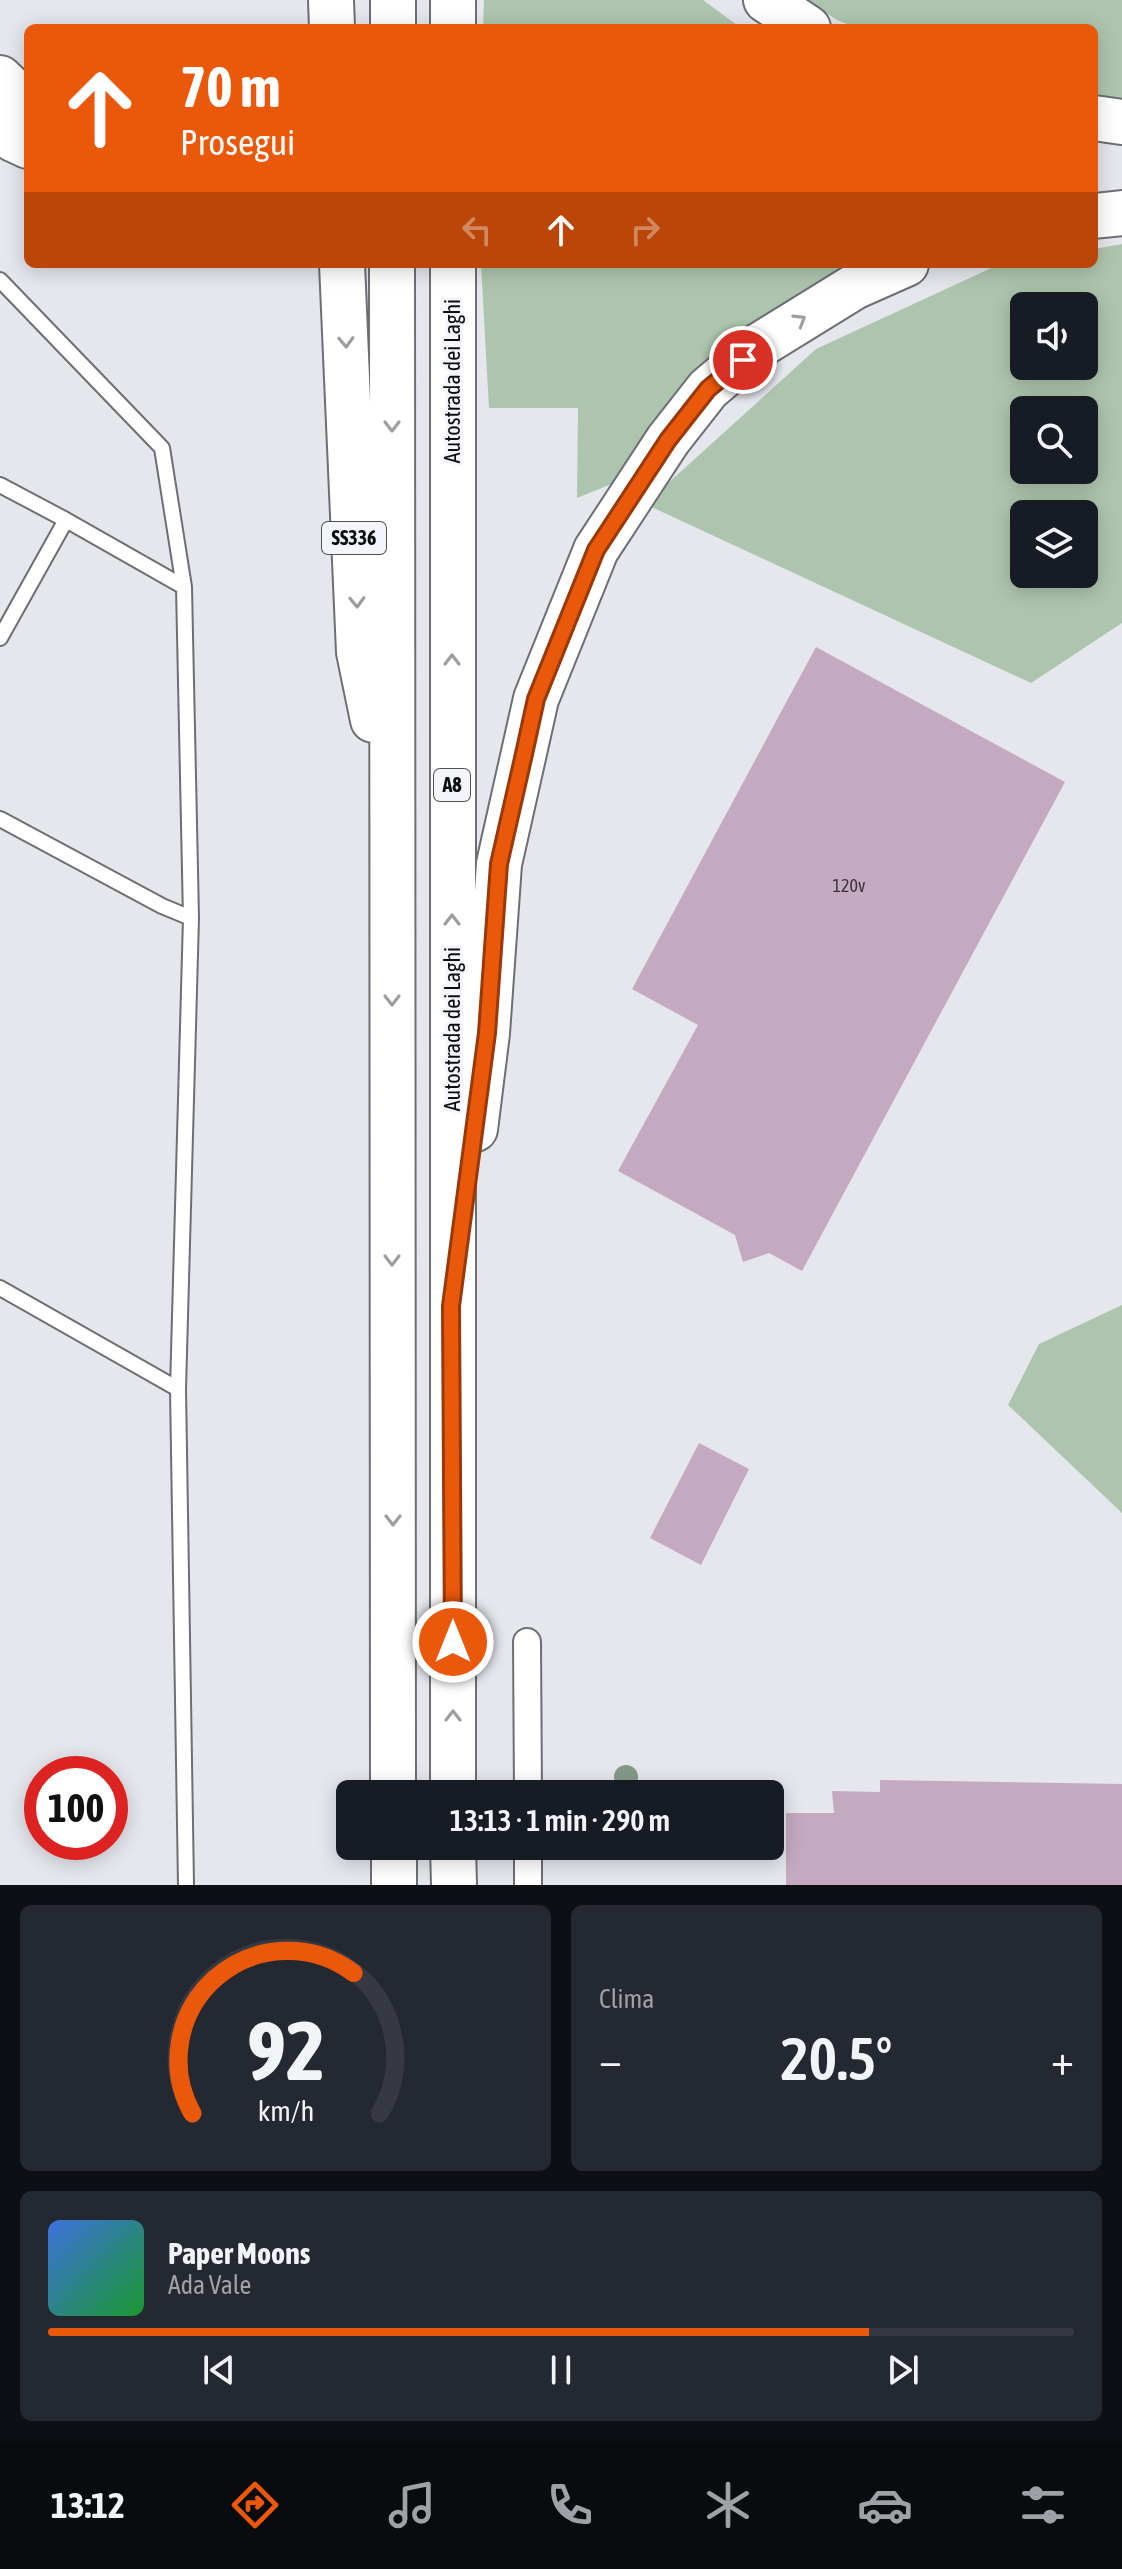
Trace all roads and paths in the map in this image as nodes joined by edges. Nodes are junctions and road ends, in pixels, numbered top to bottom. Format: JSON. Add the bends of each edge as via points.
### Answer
{"nodes":[{"id":1,"x":331,"y":0,"type":"edge"},
{"id":2,"x":393,"y":0,"type":"edge"},
{"id":3,"x":453,"y":0,"type":"edge"},
{"id":4,"x":766,"y":0,"type":"edge"},
{"id":5,"x":332,"y":24,"type":"edge"},
{"id":6,"x":393,"y":24,"type":"edge"},
{"id":7,"x":453,"y":24,"type":"edge"},
{"id":8,"x":802,"y":24,"type":"edge"},
{"id":9,"x":0,"y":78,"type":"edge"},
{"id":10,"x":24,"y":101,"type":"edge"},
{"id":11,"x":1098,"y":119,"type":"edge"},
{"id":12,"x":1122,"y":122,"type":"edge"},
{"id":13,"x":0,"y":127,"type":"edge"},
{"id":14,"x":1122,"y":139,"type":"edge"},
{"id":15,"x":1098,"y":140,"type":"edge"},
{"id":16,"x":24,"y":144,"type":"edge"},
{"id":17,"x":1098,"y":186,"type":"edge"},
{"id":18,"x":1122,"y":186,"type":"edge"},
{"id":19,"x":1122,"y":213,"type":"edge"},
{"id":20,"x":1098,"y":216,"type":"edge"},
{"id":21,"x":342,"y":268,"type":"edge"},
{"id":22,"x":392,"y":268,"type":"edge"},
{"id":23,"x":453,"y":268,"type":"edge"},
{"id":24,"x":897,"y":268,"type":"edge"},
{"id":25,"x":0,"y":280,"type":"edge"},
{"id":26,"x":0,"y":485,"type":"edge"},
{"id":27,"x":66,"y":520,"type":"junction"},
{"id":28,"x":184,"y":587,"type":"junction"},
{"id":29,"x":0,"y":638,"type":"edge"},
{"id":30,"x":392,"y":810,"type":"junction"},
{"id":31,"x":0,"y":819,"type":"edge"},
{"id":32,"x":191,"y":918,"type":"junction"},
{"id":33,"x":0,"y":1288,"type":"edge"},
{"id":34,"x":451,"y":1306,"type":"junction"},
{"id":35,"x":178,"y":1389,"type":"junction"},
{"id":36,"x":527,"y":1642,"type":"dead end"},
{"id":37,"x":393,"y":1780,"type":"edge"},
{"id":38,"x":453,"y":1780,"type":"edge"},
{"id":39,"x":528,"y":1780,"type":"edge"},
{"id":40,"x":394,"y":1860,"type":"edge"},
{"id":41,"x":453,"y":1860,"type":"edge"},
{"id":42,"x":528,"y":1860,"type":"edge"},
{"id":43,"x":186,"y":1885,"type":"edge"},
{"id":44,"x":394,"y":1885,"type":"edge"},
{"id":45,"x":454,"y":1885,"type":"edge"},
{"id":46,"x":528,"y":1885,"type":"edge"}],
"edges":[{"from":1,"to":5,"type":"highway"},
{"from":2,"to":6,"type":"highway"},
{"from":3,"to":7,"type":"highway"},
{"from":4,"to":8,"type":"highway"},
{"from":9,"to":10,"type":"highway"},
{"from":11,"to":12,"type":"highway"},
{"from":13,"to":16,"type":"highway"},
{"from":14,"to":15,"type":"highway"},
{"from":17,"to":18,"type":"highway"},
{"from":19,"to":20,"type":"highway"},
{"from":21,"to":30,"type":"highway","number":"SS336","one_way":true,"via":[[359,652]]},
{"from":22,"to":30,"type":"highway","one_way":true},
{"from":34,"to":23,"type":"highway","name":"Autostrada dei Laghi","number":"A8","one_way":true},
{"from":34,"to":24,"type":"highway","one_way":true,"via":[[487,1033],[499,864],[536,699],[596,550],[708,389],[760,345],[854,287]]},
{"from":25,"to":28,"type":"lane","via":[[162,448]]},
{"from":26,"to":27,"type":"lane"},
{"from":27,"to":28,"type":"lane"},
{"from":27,"to":29,"type":"lane"},
{"from":28,"to":32,"type":"lane"},
{"from":30,"to":37,"type":"highway","one_way":true},
{"from":31,"to":32,"type":"lane"},
{"from":32,"to":35,"type":"lane"},
{"from":33,"to":35,"type":"lane"},
{"from":38,"to":34,"type":"highway","name":"Autostrada dei Laghi","number":"A8","one_way":true},
{"from":35,"to":43,"type":"lane"},
{"from":36,"to":39,"type":"street"},
{"from":40,"to":44,"type":"highway"},
{"from":41,"to":45,"type":"highway"},
{"from":42,"to":46,"type":"street"}]}
